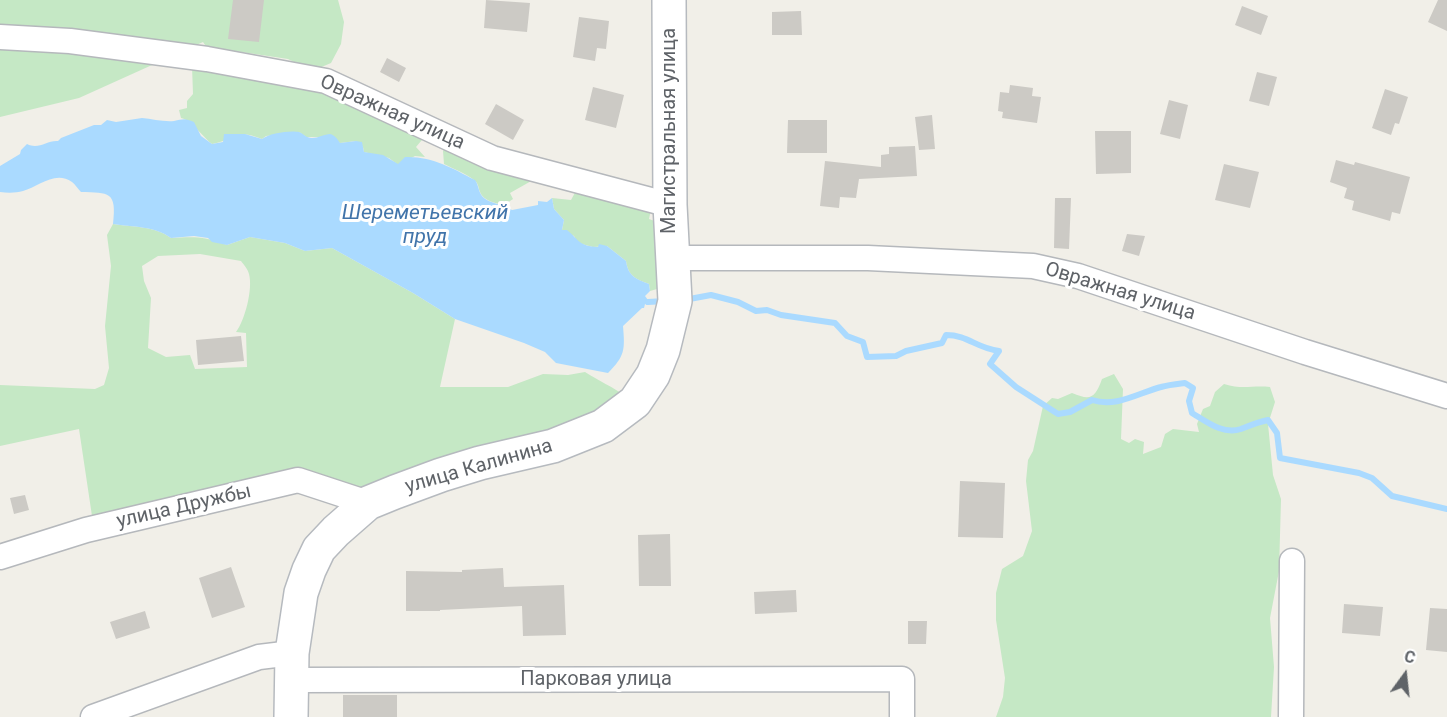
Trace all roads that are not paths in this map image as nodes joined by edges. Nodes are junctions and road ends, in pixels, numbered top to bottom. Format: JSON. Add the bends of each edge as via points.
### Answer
{"nodes":[{"id":1,"x":669,"y":0,"type":"edge"},
{"id":2,"x":0,"y":37,"type":"edge"},
{"id":3,"x":670,"y":205,"type":"junction"},
{"id":4,"x":672,"y":259,"type":"junction"},
{"id":5,"x":1447,"y":396,"type":"edge"},
{"id":6,"x":368,"y":503,"type":"junction"},
{"id":7,"x":0,"y":557,"type":"edge"},
{"id":8,"x":1292,"y":561,"type":"dead end"},
{"id":9,"x":291,"y":666,"type":"junction"},
{"id":10,"x":93,"y":717,"type":"edge"},
{"id":11,"x":291,"y":717,"type":"edge"},
{"id":12,"x":902,"y":717,"type":"edge"},
{"id":13,"x":1291,"y":717,"type":"edge"}],
"edges":[{"from":1,"to":3,"type":"street","name":"Магистральная улица"},
{"from":2,"to":3,"type":"street","name":"Овражная улица","via":[[70,41],[207,59],[326,81],[492,158]]},
{"from":3,"to":4,"type":"street","name":"Магистральная улица"},
{"from":4,"to":5,"type":"street","name":"Овражная улица","via":[[868,258],[1033,266],[1078,276]]},
{"from":4,"to":6,"type":"street","name":"улица Калинина","via":[[672,316],[653,375],[635,402],[603,426],[553,446],[441,475]]},
{"from":6,"to":7,"type":"street","name":"улица Дружбы","via":[[298,480],[86,530]]},
{"from":6,"to":9,"type":"street","name":"улица Калинина","via":[[319,549],[309,570],[301,593]]},
{"from":8,"to":13,"type":"street"},
{"from":9,"to":10,"type":"street","name":"Парковая улица","via":[[259,657]]},
{"from":9,"to":11,"type":"street","name":"улица Калинина"},
{"from":9,"to":12,"type":"street","name":"Парковая улица","via":[[902,680]]}]}
